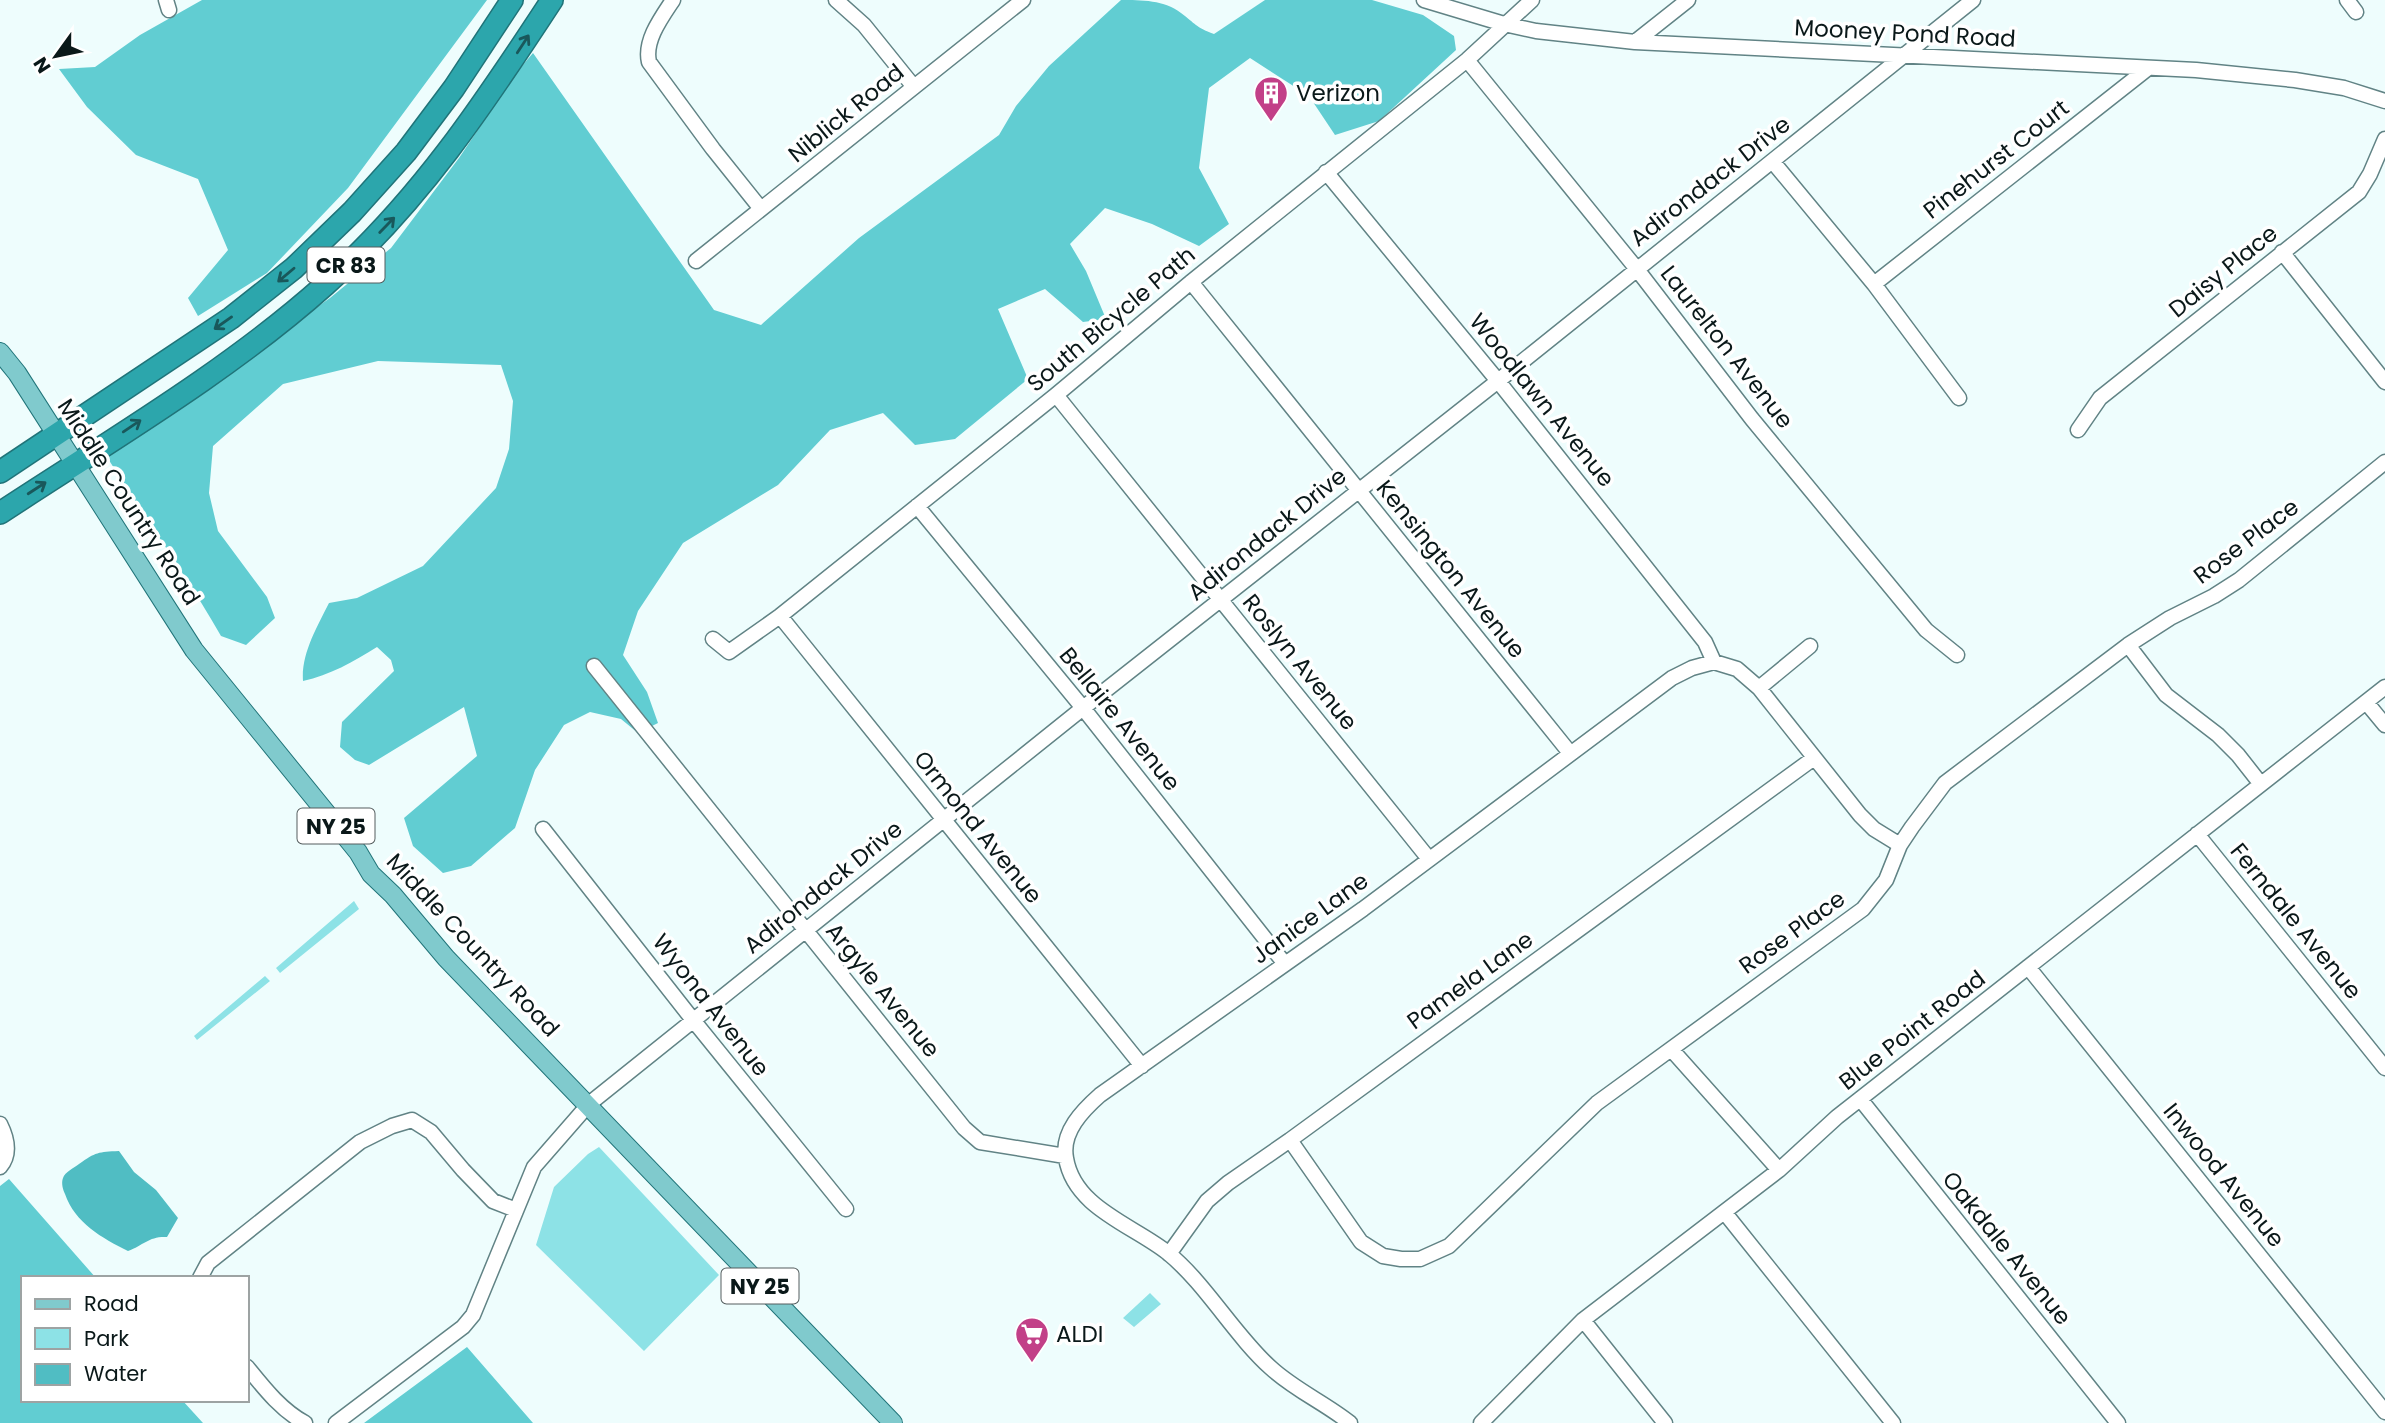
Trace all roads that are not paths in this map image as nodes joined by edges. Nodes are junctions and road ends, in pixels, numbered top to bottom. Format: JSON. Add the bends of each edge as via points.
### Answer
{"nodes":[{"id":1,"x":512,"y":0,"type":"edge"},
{"id":2,"x":552,"y":0,"type":"edge"},
{"id":3,"x":673,"y":0,"type":"edge"},
{"id":4,"x":836,"y":0,"type":"edge"},
{"id":5,"x":1023,"y":0,"type":"edge"},
{"id":6,"x":1424,"y":0,"type":"edge"},
{"id":7,"x":1532,"y":0,"type":"edge"},
{"id":8,"x":1688,"y":0,"type":"edge"},
{"id":9,"x":1973,"y":0,"type":"edge"},
{"id":10,"x":1504,"y":24,"type":"junction"},
{"id":11,"x":1635,"y":42,"type":"junction"},
{"id":12,"x":1904,"y":56,"type":"junction"},
{"id":13,"x":1467,"y":60,"type":"junction"},
{"id":14,"x":2147,"y":69,"type":"junction"},
{"id":15,"x":914,"y":87,"type":"junction"},
{"id":16,"x":2385,"y":101,"type":"edge"},
{"id":17,"x":2385,"y":139,"type":"edge"},
{"id":18,"x":1773,"y":162,"type":"junction"},
{"id":19,"x":1326,"y":172,"type":"junction"},
{"id":20,"x":761,"y":209,"type":"junction"},
{"id":21,"x":2282,"y":252,"type":"junction"},
{"id":22,"x":696,"y":261,"type":"dead end"},
{"id":23,"x":1636,"y":268,"type":"junction"},
{"id":24,"x":1191,"y":282,"type":"junction"},
{"id":25,"x":1874,"y":284,"type":"junction"},
{"id":26,"x":0,"y":352,"type":"edge"},
{"id":27,"x":1498,"y":381,"type":"junction"},
{"id":28,"x":2385,"y":382,"type":"edge"},
{"id":29,"x":1056,"y":395,"type":"junction"},
{"id":30,"x":1959,"y":398,"type":"dead end"},
{"id":31,"x":2078,"y":430,"type":"dead end"},
{"id":32,"x":56,"y":435,"type":"junction"},
{"id":33,"x":2385,"y":462,"type":"edge"},
{"id":34,"x":75,"y":464,"type":"junction"},
{"id":35,"x":0,"y":472,"type":"edge"},
{"id":36,"x":1359,"y":489,"type":"junction"},
{"id":37,"x":917,"y":506,"type":"junction"},
{"id":38,"x":0,"y":513,"type":"edge"},
{"id":39,"x":1221,"y":600,"type":"junction"},
{"id":40,"x":780,"y":616,"type":"junction"},
{"id":41,"x":713,"y":639,"type":"dead end"},
{"id":42,"x":2128,"y":645,"type":"junction"},
{"id":43,"x":1810,"y":646,"type":"dead end"},
{"id":44,"x":1957,"y":656,"type":"dead end"},
{"id":45,"x":1714,"y":662,"type":"junction"},
{"id":46,"x":594,"y":666,"type":"dead end"},
{"id":47,"x":2385,"y":687,"type":"edge"},
{"id":48,"x":1759,"y":688,"type":"junction"},
{"id":49,"x":2366,"y":702,"type":"junction"},
{"id":50,"x":1083,"y":708,"type":"junction"},
{"id":51,"x":2385,"y":725,"type":"edge"},
{"id":52,"x":1570,"y":753,"type":"junction"},
{"id":53,"x":1814,"y":758,"type":"junction"},
{"id":54,"x":2260,"y":783,"type":"junction"},
{"id":55,"x":943,"y":820,"type":"junction"},
{"id":56,"x":543,"y":828,"type":"dead end"},
{"id":57,"x":2197,"y":834,"type":"junction"},
{"id":58,"x":1900,"y":845,"type":"junction"},
{"id":59,"x":1429,"y":859,"type":"junction"},
{"id":60,"x":806,"y":930,"type":"junction"},
{"id":61,"x":1285,"y":964,"type":"junction"},
{"id":62,"x":2028,"y":967,"type":"junction"},
{"id":63,"x":693,"y":1020,"type":"junction"},
{"id":64,"x":1671,"y":1049,"type":"junction"},
{"id":65,"x":1142,"y":1066,"type":"junction"},
{"id":66,"x":2385,"y":1068,"type":"edge"},
{"id":67,"x":1861,"y":1100,"type":"junction"},
{"id":68,"x":589,"y":1104,"type":"junction"},
{"id":69,"x":0,"y":1124,"type":"edge"},
{"id":70,"x":1290,"y":1140,"type":"junction"},
{"id":71,"x":1065,"y":1156,"type":"junction"},
{"id":72,"x":0,"y":1167,"type":"edge"},
{"id":73,"x":1779,"y":1170,"type":"junction"},
{"id":74,"x":846,"y":1209,"type":"dead end"},
{"id":75,"x":516,"y":1210,"type":"junction"},
{"id":76,"x":1725,"y":1213,"type":"junction"},
{"id":77,"x":1169,"y":1254,"type":"junction"},
{"id":78,"x":201,"y":1276,"type":"edge"},
{"id":79,"x":1583,"y":1320,"type":"junction"},
{"id":80,"x":248,"y":1368,"type":"edge"},
{"id":81,"x":2385,"y":1412,"type":"edge"},
{"id":82,"x":305,"y":1423,"type":"edge"},
{"id":83,"x":336,"y":1423,"type":"edge"},
{"id":84,"x":893,"y":1423,"type":"edge"},
{"id":85,"x":1350,"y":1423,"type":"edge"},
{"id":86,"x":1481,"y":1423,"type":"edge"},
{"id":87,"x":1665,"y":1423,"type":"edge"},
{"id":88,"x":1893,"y":1423,"type":"edge"},
{"id":89,"x":2118,"y":1423,"type":"edge"}],
"edges":[{"from":1,"to":32,"type":"highway","number":"CR 83","one_way":true,"via":[[433,118],[323,241],[231,318]]},
{"from":34,"to":2,"type":"highway","number":"CR 83","one_way":true,"via":[[256,342],[350,262],[443,160]]},
{"from":3,"to":20,"type":"street","via":[[648,44],[649,62]]},
{"from":4,"to":15,"type":"street","via":[[864,25]]},
{"from":5,"to":15,"type":"street","name":"Niblick Road"},
{"from":6,"to":10,"type":"street","name":"Mooney Pond Road"},
{"from":7,"to":10,"type":"street","name":"South Bicycle Path"},
{"from":8,"to":11,"type":"street"},
{"from":9,"to":12,"type":"street","name":"Adirondack Drive"},
{"from":10,"to":11,"type":"street","name":"Mooney Pond Road"},
{"from":10,"to":13,"type":"street","name":"South Bicycle Path"},
{"from":11,"to":12,"type":"street","name":"Mooney Pond Road"},
{"from":12,"to":14,"type":"street","name":"Mooney Pond Road"},
{"from":12,"to":18,"type":"street","name":"Adirondack Drive"},
{"from":13,"to":19,"type":"street","name":"South Bicycle Path"},
{"from":13,"to":23,"type":"street","name":"Laurelton Avenue"},
{"from":14,"to":16,"type":"street","name":"Mooney Pond Road","via":[[2295,80]]},
{"from":14,"to":25,"type":"street","name":"Pinehurst Court"},
{"from":15,"to":20,"type":"street","name":"Niblick Road"},
{"from":17,"to":21,"type":"street","name":"Daisy Place","via":[[2359,192]]},
{"from":18,"to":23,"type":"street","name":"Adirondack Drive"},
{"from":18,"to":25,"type":"street"},
{"from":19,"to":24,"type":"street","name":"South Bicycle Path"},
{"from":19,"to":27,"type":"street","name":"Woodlawn Avenue"},
{"from":20,"to":22,"type":"street","name":"Niblick Road"},
{"from":21,"to":28,"type":"street"},
{"from":21,"to":31,"type":"street","name":"Daisy Place","via":[[2100,398]]},
{"from":23,"to":27,"type":"street","name":"Adirondack Drive"},
{"from":23,"to":44,"type":"street","name":"Laurelton Avenue","via":[[1752,419],[1926,630]]},
{"from":24,"to":29,"type":"street","name":"South Bicycle Path"},
{"from":24,"to":36,"type":"street","name":"Kensington Avenue"},
{"from":25,"to":30,"type":"street"},
{"from":26,"to":32,"type":"main road","name":"Middle Country Road","number":"NY 25"},
{"from":27,"to":36,"type":"street","name":"Adirondack Drive"},
{"from":27,"to":45,"type":"street","name":"Woodlawn Avenue","via":[[1705,642]]},
{"from":29,"to":37,"type":"street","name":"South Bicycle Path"},
{"from":29,"to":39,"type":"street","name":"Roslyn Avenue"},
{"from":32,"to":34,"type":"main road","name":"Middle Country Road","number":"NY 25"},
{"from":32,"to":35,"type":"highway","number":"CR 83"},
{"from":33,"to":42,"type":"street","name":"Rose Place","via":[[2239,579]]},
{"from":38,"to":34,"type":"highway","number":"CR 83","one_way":true},
{"from":34,"to":68,"type":"main road","name":"Middle Country Road","number":"NY 25","via":[[194,650],[371,874]]},
{"from":36,"to":39,"type":"street","name":"Adirondack Drive"},
{"from":36,"to":52,"type":"street","name":"Kensington Avenue"},
{"from":37,"to":40,"type":"street","name":"South Bicycle Path"},
{"from":37,"to":50,"type":"street","name":"Bellaire Avenue"},
{"from":39,"to":50,"type":"street","name":"Adirondack Drive"},
{"from":39,"to":59,"type":"street","name":"Roslyn Avenue"},
{"from":40,"to":41,"type":"street","name":"South Bicycle Path","via":[[729,652]]},
{"from":40,"to":55,"type":"street","name":"Ormond Avenue"},
{"from":42,"to":54,"type":"street","via":[[2166,695],[2218,735]]},
{"from":42,"to":58,"type":"street","name":"Rose Place","via":[[1945,783]]},
{"from":43,"to":48,"type":"street"},
{"from":45,"to":48,"type":"street","via":[[1737,670]]},
{"from":45,"to":52,"type":"street","name":"Janice Lane","via":[[1672,678]]},
{"from":46,"to":60,"type":"street","name":"Argyle Avenue"},
{"from":47,"to":49,"type":"street","name":"Blue Point Road"},
{"from":48,"to":53,"type":"street"},
{"from":49,"to":51,"type":"street"},
{"from":49,"to":54,"type":"street","name":"Blue Point Road"},
{"from":50,"to":55,"type":"street","name":"Adirondack Drive"},
{"from":50,"to":61,"type":"street","name":"Bellaire Avenue"},
{"from":52,"to":59,"type":"street","name":"Janice Lane"},
{"from":53,"to":58,"type":"street","via":[[1874,829]]},
{"from":53,"to":70,"type":"street","name":"Pamela Lane"},
{"from":54,"to":57,"type":"street","name":"Blue Point Road"},
{"from":55,"to":60,"type":"street","name":"Adirondack Drive"},
{"from":55,"to":65,"type":"street","name":"Ormond Avenue"},
{"from":56,"to":63,"type":"street","name":"Wyona Avenue"},
{"from":57,"to":62,"type":"street","name":"Blue Point Road"},
{"from":57,"to":66,"type":"street","name":"Ferndale Avenue"},
{"from":58,"to":64,"type":"street","name":"Rose Place","via":[[1885,880],[1863,909]]},
{"from":59,"to":61,"type":"street","name":"Janice Lane"},
{"from":60,"to":63,"type":"street","name":"Adirondack Drive"},
{"from":60,"to":71,"type":"street","name":"Argyle Avenue","via":[[980,1142]]},
{"from":61,"to":65,"type":"street","name":"Janice Lane"},
{"from":62,"to":67,"type":"street","name":"Blue Point Road"},
{"from":62,"to":81,"type":"street","name":"Inwood Avenue"},
{"from":63,"to":68,"type":"street","name":"Adirondack Drive"},
{"from":63,"to":74,"type":"street","name":"Wyona Avenue"},
{"from":64,"to":70,"type":"street","name":"Rose Place","via":[[1597,1103],[1449,1246],[1420,1259],[1383,1256],[1362,1242]]},
{"from":64,"to":73,"type":"street"},
{"from":65,"to":71,"type":"street","name":"Janice Lane","via":[[1081,1112],[1069,1134]]},
{"from":67,"to":73,"type":"street","name":"Blue Point Road"},
{"from":67,"to":89,"type":"street","name":"Oakdale Avenue"},
{"from":68,"to":75,"type":"street","name":"Adirondack Drive","via":[[534,1167]]},
{"from":68,"to":84,"type":"main road","name":"Middle Country Road","number":"NY 25"},
{"from":69,"to":72,"type":"street","via":[[8,1148]]},
{"from":70,"to":77,"type":"street","name":"Pamela Lane","via":[[1207,1201]]},
{"from":71,"to":77,"type":"street","via":[[1075,1183],[1091,1202]]},
{"from":73,"to":76,"type":"street","name":"Blue Point Road"},
{"from":75,"to":78,"type":"street","via":[[493,1201],[431,1132],[412,1120],[360,1142],[208,1263]]},
{"from":75,"to":83,"type":"street","name":"Adirondack Drive","via":[[473,1315],[463,1327]]},
{"from":76,"to":79,"type":"street","name":"Blue Point Road"},
{"from":76,"to":88,"type":"street"},
{"from":77,"to":85,"type":"street","via":[[1270,1368]]},
{"from":79,"to":86,"type":"street","name":"Blue Point Road"},
{"from":79,"to":87,"type":"street"},
{"from":80,"to":82,"type":"street","via":[[270,1395]]}]}
